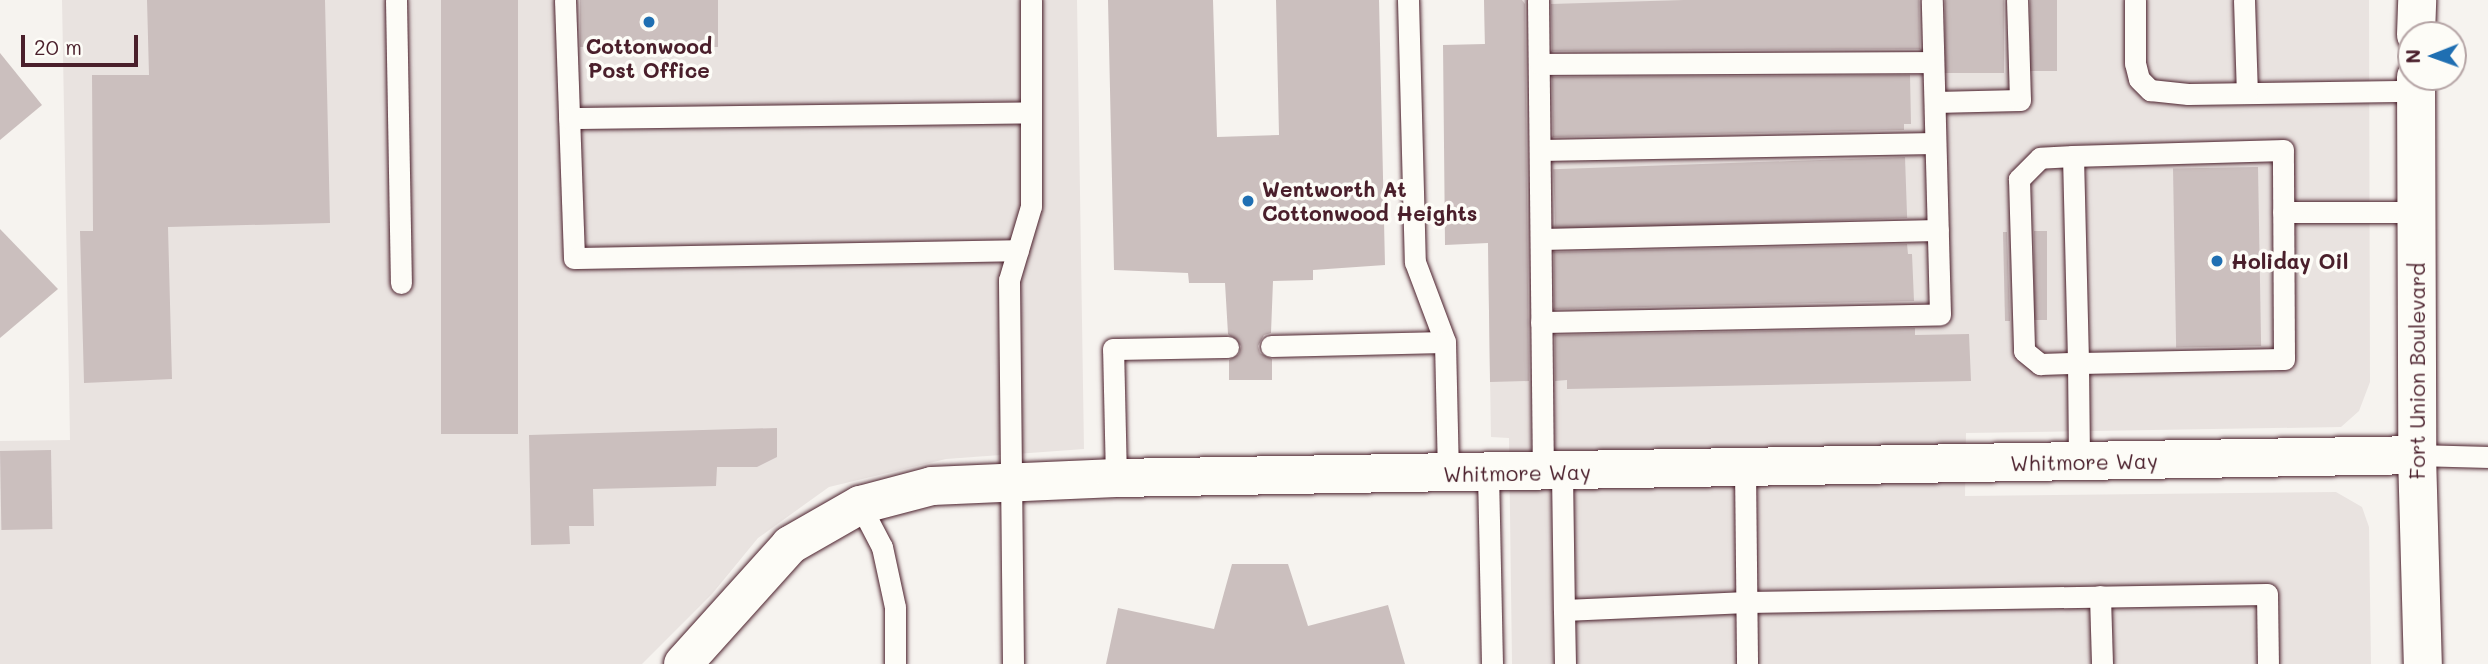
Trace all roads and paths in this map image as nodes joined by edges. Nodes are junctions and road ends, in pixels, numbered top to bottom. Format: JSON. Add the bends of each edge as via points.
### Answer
{"nodes":[{"id":1,"x":396,"y":0,"type":"edge"},
{"id":2,"x":565,"y":0,"type":"edge"},
{"id":3,"x":1031,"y":0,"type":"edge"},
{"id":4,"x":1408,"y":0,"type":"edge"},
{"id":5,"x":1538,"y":0,"type":"edge"},
{"id":6,"x":1932,"y":0,"type":"edge"},
{"id":7,"x":2017,"y":0,"type":"edge"},
{"id":8,"x":2135,"y":0,"type":"edge"},
{"id":9,"x":2244,"y":0,"type":"edge"},
{"id":10,"x":2417,"y":0,"type":"edge"},
{"id":11,"x":2416,"y":21,"type":"edge"},
{"id":12,"x":1933,"y":61,"type":"junction"},
{"id":13,"x":1539,"y":64,"type":"junction"},
{"id":14,"x":2397,"y":85,"type":"edge"},
{"id":15,"x":2416,"y":91,"type":"edge"},
{"id":16,"x":2246,"y":93,"type":"junction"},
{"id":17,"x":1935,"y":102,"type":"junction"},
{"id":18,"x":1031,"y":112,"type":"junction"},
{"id":19,"x":569,"y":118,"type":"junction"},
{"id":20,"x":1935,"y":143,"type":"junction"},
{"id":21,"x":1540,"y":150,"type":"junction"},
{"id":22,"x":2073,"y":156,"type":"junction"},
{"id":23,"x":2283,"y":212,"type":"junction"},
{"id":24,"x":2416,"y":212,"type":"junction"},
{"id":25,"x":1938,"y":230,"type":"junction"},
{"id":26,"x":1541,"y":239,"type":"junction"},
{"id":27,"x":1018,"y":250,"type":"junction"},
{"id":28,"x":401,"y":283,"type":"dead end"},
{"id":29,"x":1541,"y":322,"type":"junction"},
{"id":30,"x":1445,"y":342,"type":"junction"},
{"id":31,"x":1271,"y":346,"type":"dead end"},
{"id":32,"x":1228,"y":347,"type":"dead end"},
{"id":33,"x":2078,"y":363,"type":"junction"},
{"id":34,"x":2417,"y":455,"type":"junction"},
{"id":35,"x":2488,"y":457,"type":"edge"},
{"id":36,"x":2079,"y":462,"type":"junction"},
{"id":37,"x":1745,"y":468,"type":"junction"},
{"id":38,"x":1553,"y":472,"type":"junction"},
{"id":39,"x":1488,"y":473,"type":"junction"},
{"id":40,"x":1448,"y":474,"type":"junction"},
{"id":41,"x":1116,"y":478,"type":"junction"},
{"id":42,"x":1011,"y":482,"type":"junction"},
{"id":43,"x":860,"y":505,"type":"junction"},
{"id":44,"x":2100,"y":596,"type":"junction"},
{"id":45,"x":1747,"y":602,"type":"junction"},
{"id":46,"x":1564,"y":610,"type":"junction"},
{"id":47,"x":683,"y":664,"type":"edge"},
{"id":48,"x":895,"y":664,"type":"edge"},
{"id":49,"x":1013,"y":664,"type":"edge"},
{"id":50,"x":1492,"y":664,"type":"edge"},
{"id":51,"x":1565,"y":664,"type":"edge"},
{"id":52,"x":1747,"y":664,"type":"edge"},
{"id":53,"x":2102,"y":664,"type":"edge"},
{"id":54,"x":2267,"y":664,"type":"edge"},
{"id":55,"x":2423,"y":664,"type":"edge"}],
"edges":[{"from":1,"to":28,"type":"lane"},
{"from":2,"to":19,"type":"lane"},
{"from":3,"to":18,"type":"lane"},
{"from":4,"to":30,"type":"lane","via":[[1415,262]]},
{"from":5,"to":13,"type":"lane"},
{"from":6,"to":12,"type":"lane"},
{"from":7,"to":17,"type":"lane","via":[[2020,100]]},
{"from":8,"to":16,"type":"lane","via":[[2135,63],[2139,79],[2150,90]]},
{"from":9,"to":16,"type":"lane"},
{"from":10,"to":11,"type":"street"},
{"from":12,"to":13,"type":"lane"},
{"from":12,"to":17,"type":"lane"},
{"from":13,"to":21,"type":"lane"},
{"from":14,"to":16,"type":"lane"},
{"from":15,"to":24,"type":"street","name":"Fort Union Boulevard"},
{"from":17,"to":20,"type":"lane"},
{"from":18,"to":19,"type":"lane"},
{"from":18,"to":27,"type":"lane","via":[[1031,206]]},
{"from":19,"to":27,"type":"lane","via":[[574,258]]},
{"from":20,"to":21,"type":"lane"},
{"from":20,"to":25,"type":"lane"},
{"from":21,"to":26,"type":"lane"},
{"from":22,"to":23,"type":"lane","via":[[2283,150]]},
{"from":22,"to":33,"type":"lane"},
{"from":22,"to":33,"type":"lane","via":[[2040,158],[2019,179],[2024,351],[2040,364]]},
{"from":23,"to":24,"type":"lane"},
{"from":23,"to":33,"type":"lane","via":[[2284,359]]},
{"from":24,"to":34,"type":"street","name":"Fort Union Boulevard"},
{"from":25,"to":26,"type":"lane"},
{"from":25,"to":29,"type":"lane","via":[[1940,314]]},
{"from":26,"to":29,"type":"lane"},
{"from":27,"to":42,"type":"lane","via":[[1009,280]]},
{"from":29,"to":38,"type":"lane"},
{"from":30,"to":31,"type":"lane"},
{"from":30,"to":40,"type":"lane"},
{"from":32,"to":41,"type":"lane","via":[[1114,349]]},
{"from":33,"to":36,"type":"lane"},
{"from":34,"to":35,"type":"lane"},
{"from":34,"to":36,"type":"street","name":"Whitmore Way"},
{"from":34,"to":55,"type":"street","name":"Fort Union Boulevard"},
{"from":36,"to":37,"type":"street","name":"Whitmore Way"},
{"from":37,"to":38,"type":"street","name":"Whitmore Way"},
{"from":37,"to":45,"type":"lane"},
{"from":38,"to":39,"type":"street","name":"Whitmore Way"},
{"from":38,"to":46,"type":"lane"},
{"from":39,"to":40,"type":"street","name":"Whitmore Way"},
{"from":39,"to":50,"type":"lane"},
{"from":40,"to":41,"type":"street","name":"Whitmore Way"},
{"from":41,"to":42,"type":"street","name":"Whitmore Way"},
{"from":42,"to":43,"type":"street","name":"Whitmore Way","via":[[932,486]]},
{"from":42,"to":49,"type":"lane"},
{"from":43,"to":47,"type":"street","name":"Whitmore Way","via":[[790,545]]},
{"from":43,"to":48,"type":"lane","via":[[882,547],[895,607]]},
{"from":44,"to":45,"type":"lane"},
{"from":44,"to":53,"type":"lane"},
{"from":44,"to":54,"type":"lane","via":[[2267,593]]},
{"from":45,"to":46,"type":"lane"},
{"from":45,"to":52,"type":"lane"},
{"from":46,"to":51,"type":"lane"}]}
